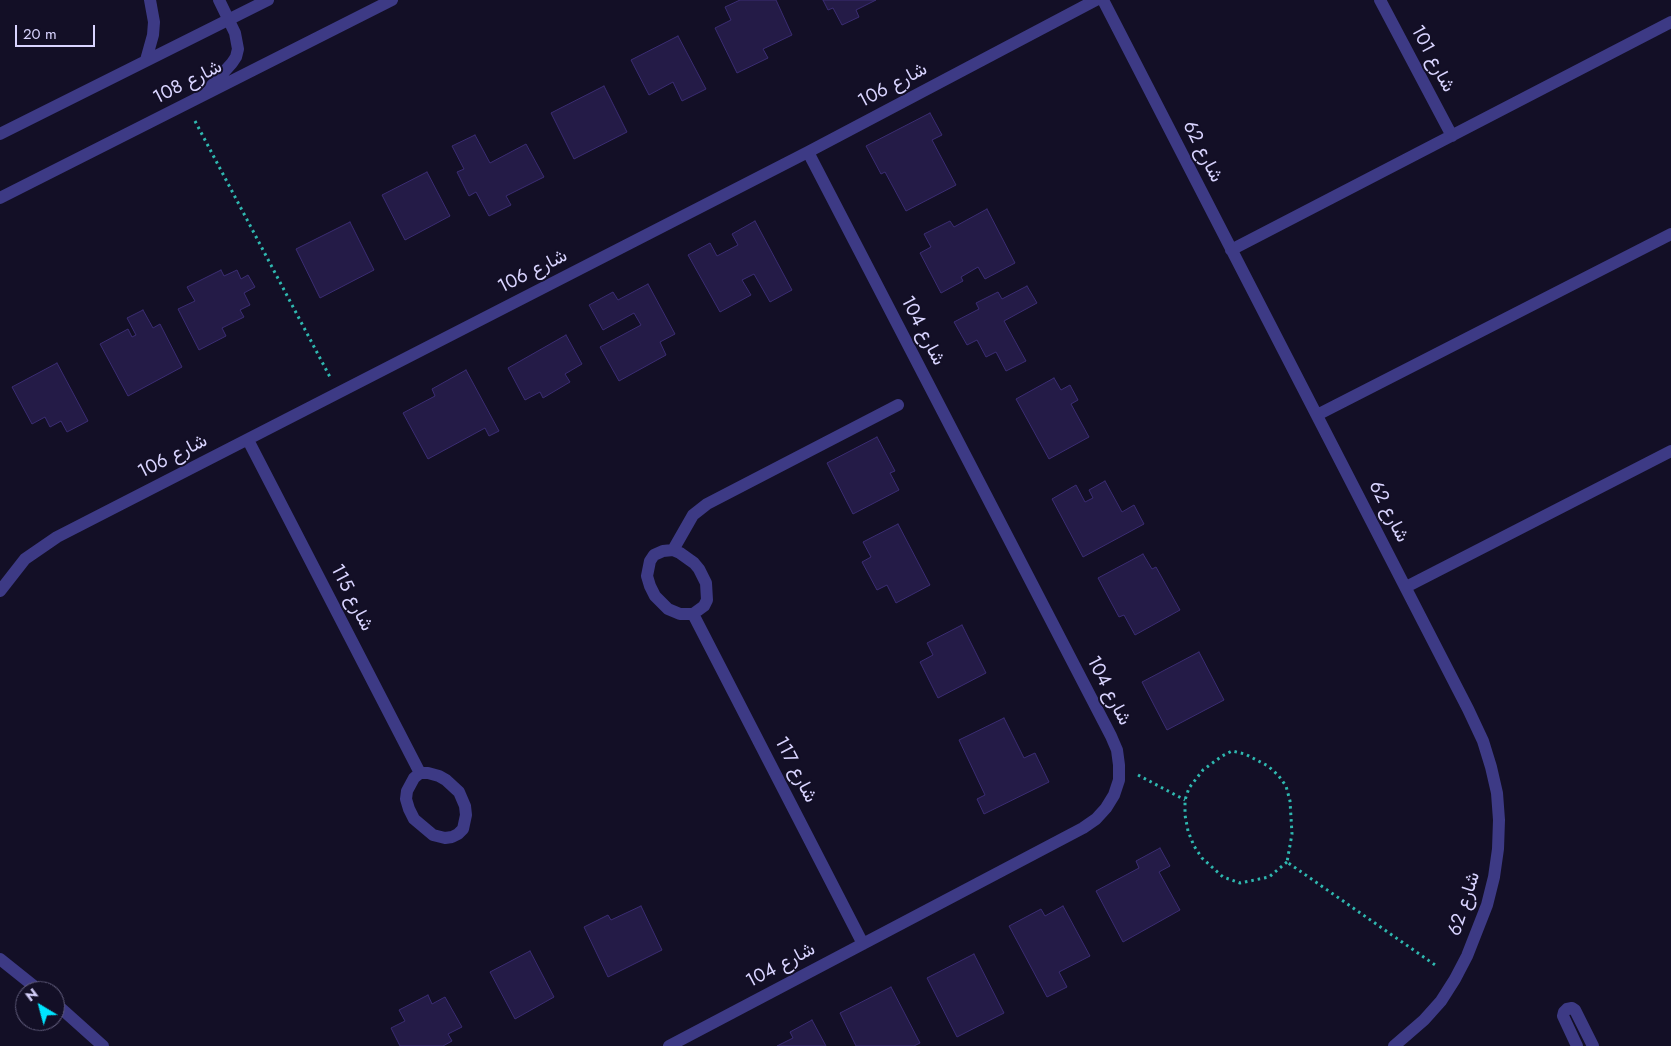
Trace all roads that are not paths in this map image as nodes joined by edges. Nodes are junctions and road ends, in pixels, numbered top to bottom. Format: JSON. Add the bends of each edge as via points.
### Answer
{"nodes":[{"id":1,"x":150,"y":0,"type":"edge"},
{"id":2,"x":218,"y":0,"type":"edge"},
{"id":3,"x":268,"y":0,"type":"edge"},
{"id":4,"x":392,"y":0,"type":"edge"},
{"id":5,"x":1096,"y":0,"type":"edge"},
{"id":6,"x":1103,"y":0,"type":"edge"},
{"id":7,"x":1380,"y":0,"type":"edge"},
{"id":8,"x":229,"y":19,"type":"junction"},
{"id":9,"x":1671,"y":22,"type":"edge"},
{"id":10,"x":146,"y":60,"type":"junction"},
{"id":11,"x":201,"y":97,"type":"junction"},
{"id":12,"x":0,"y":134,"type":"edge"},
{"id":13,"x":1452,"y":136,"type":"junction"},
{"id":14,"x":808,"y":152,"type":"junction"},
{"id":15,"x":0,"y":198,"type":"edge"},
{"id":16,"x":1671,"y":234,"type":"edge"},
{"id":17,"x":1232,"y":250,"type":"junction"},
{"id":18,"x":898,"y":405,"type":"dead end"},
{"id":19,"x":1317,"y":415,"type":"junction"},
{"id":20,"x":248,"y":440,"type":"junction"},
{"id":21,"x":1671,"y":451,"type":"edge"},
{"id":22,"x":674,"y":550,"type":"junction"},
{"id":23,"x":1406,"y":587,"type":"junction"},
{"id":24,"x":0,"y":591,"type":"edge"},
{"id":25,"x":693,"y":614,"type":"junction"},
{"id":26,"x":420,"y":773,"type":"junction"},
{"id":27,"x":863,"y":944,"type":"junction"},
{"id":28,"x":0,"y":959,"type":"edge"},
{"id":29,"x":28,"y":981,"type":"edge"},
{"id":30,"x":65,"y":1012,"type":"edge"},
{"id":31,"x":103,"y":1046,"type":"edge"},
{"id":32,"x":669,"y":1046,"type":"edge"},
{"id":33,"x":1394,"y":1046,"type":"edge"},
{"id":34,"x":1577,"y":1046,"type":"edge"},
{"id":35,"x":1593,"y":1046,"type":"edge"}],
"edges":[{"from":1,"to":10,"type":"street","via":[[153,35]]},
{"from":2,"to":8,"type":"street"},
{"from":3,"to":8,"type":"street","name":"شارع 108"},
{"from":4,"to":11,"type":"street","name":"شارع 108"},
{"from":5,"to":14,"type":"street","name":"شارع 106"},
{"from":6,"to":17,"type":"street","name":"شارع 62"},
{"from":7,"to":13,"type":"street","name":"شارع 101"},
{"from":8,"to":10,"type":"street","name":"شارع 108"},
{"from":8,"to":11,"type":"street","via":[[238,41],[236,57]]},
{"from":9,"to":13,"type":"street"},
{"from":10,"to":12,"type":"street","name":"شارع 108"},
{"from":11,"to":15,"type":"street","name":"شارع 108"},
{"from":13,"to":17,"type":"street"},
{"from":14,"to":20,"type":"street","name":"شارع 106"},
{"from":14,"to":27,"type":"street","name":"شارع 104","via":[[1111,736],[1119,765],[1114,795],[1096,819]]},
{"from":16,"to":19,"type":"street"},
{"from":17,"to":19,"type":"street","name":"شارع 62"},
{"from":18,"to":22,"type":"street","via":[[707,504],[693,516]]},
{"from":19,"to":23,"type":"street","name":"شارع 62"},
{"from":20,"to":24,"type":"street","name":"شارع 106","via":[[57,537],[25,559]]},
{"from":20,"to":26,"type":"street","name":"شارع 115"},
{"from":21,"to":23,"type":"street"},
{"from":22,"to":25,"type":"street","via":[[694,563],[706,583],[704,606]]},
{"from":22,"to":25,"type":"street","via":[[654,555],[647,576],[655,596],[668,609],[680,614]]},
{"from":23,"to":33,"type":"street","name":"شارع 62","via":[[1483,741],[1497,793],[1499,820],[1494,877],[1467,956],[1441,1001]]},
{"from":25,"to":27,"type":"street","name":"شارع 117"},
{"from":26,"to":26,"type":"street","via":[[407,791],[414,819],[433,835],[445,838],[458,834],[466,822],[465,806],[459,792],[439,776]]},
{"from":27,"to":32,"type":"street","name":"شارع 104"},
{"from":28,"to":29,"type":"street"},
{"from":30,"to":31,"type":"street"},
{"from":34,"to":35,"type":"street","via":[[1563,1016],[1567,1009],[1572,1008]]}]}
